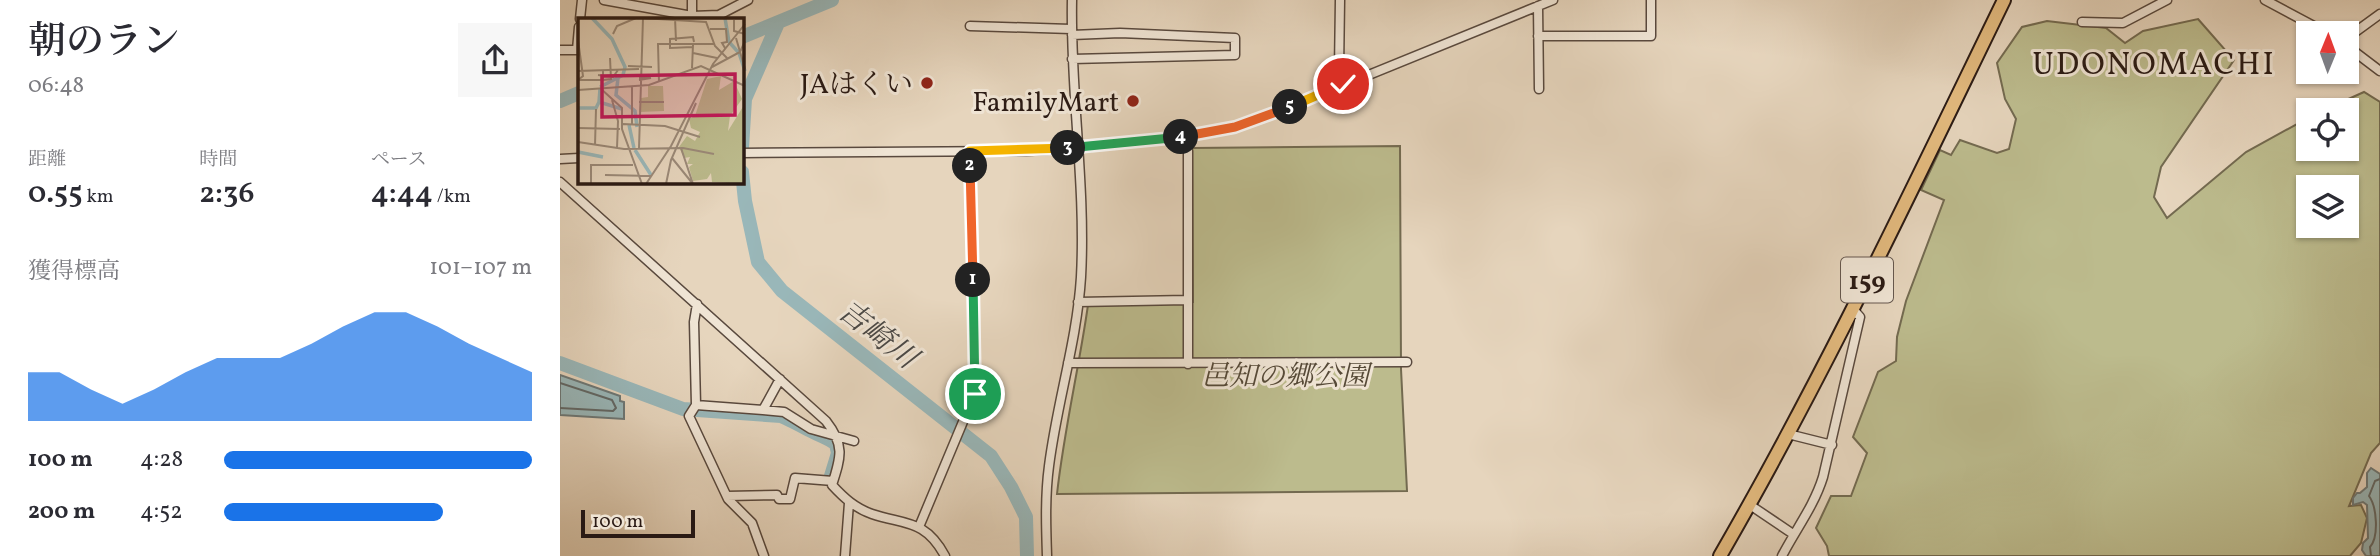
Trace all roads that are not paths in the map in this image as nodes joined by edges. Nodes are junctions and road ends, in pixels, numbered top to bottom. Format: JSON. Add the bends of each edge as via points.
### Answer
{"nodes":[{"id":1,"x":582,"y":0,"type":"edge"},
{"id":2,"x":604,"y":0,"type":"edge"},
{"id":3,"x":692,"y":0,"type":"edge"},
{"id":4,"x":748,"y":0,"type":"edge"},
{"id":5,"x":1072,"y":0,"type":"edge"},
{"id":6,"x":1340,"y":0,"type":"edge"},
{"id":7,"x":1553,"y":0,"type":"edge"},
{"id":8,"x":1651,"y":0,"type":"edge"},
{"id":9,"x":2167,"y":0,"type":"edge"},
{"id":10,"x":2265,"y":0,"type":"edge"},
{"id":11,"x":2004,"y":1,"type":"edge"},
{"id":12,"x":1538,"y":6,"type":"junction"},
{"id":13,"x":2380,"y":14,"type":"edge"},
{"id":14,"x":580,"y":18,"type":"edge"},
{"id":15,"x":692,"y":18,"type":"edge"},
{"id":16,"x":2305,"y":21,"type":"edge"},
{"id":17,"x":2082,"y":22,"type":"dead end"},
{"id":18,"x":970,"y":26,"type":"dead end"},
{"id":19,"x":2359,"y":29,"type":"edge"},
{"id":20,"x":1072,"y":32,"type":"junction"},
{"id":21,"x":1538,"y":36,"type":"junction"},
{"id":22,"x":578,"y":46,"type":"edge"},
{"id":23,"x":560,"y":50,"type":"edge"},
{"id":24,"x":2359,"y":55,"type":"edge"},
{"id":25,"x":1072,"y":59,"type":"junction"},
{"id":26,"x":2380,"y":71,"type":"edge"},
{"id":27,"x":1343,"y":84,"type":"junction"},
{"id":28,"x":1539,"y":89,"type":"dead end"},
{"id":29,"x":1179,"y":137,"type":"junction"},
{"id":30,"x":1079,"y":148,"type":"junction"},
{"id":31,"x":970,"y":151,"type":"junction"},
{"id":32,"x":747,"y":153,"type":"edge"},
{"id":33,"x":578,"y":158,"type":"edge"},
{"id":34,"x":560,"y":159,"type":"edge"},
{"id":35,"x":560,"y":182,"type":"edge"},
{"id":36,"x":1188,"y":300,"type":"junction"},
{"id":37,"x":1078,"y":302,"type":"junction"},
{"id":38,"x":697,"y":304,"type":"junction"},
{"id":39,"x":1853,"y":309,"type":"junction"},
{"id":40,"x":1407,"y":362,"type":"dead end"},
{"id":41,"x":1069,"y":363,"type":"junction"},
{"id":42,"x":1188,"y":364,"type":"junction"},
{"id":43,"x":780,"y":379,"type":"junction"},
{"id":44,"x":694,"y":409,"type":"junction"},
{"id":45,"x":763,"y":410,"type":"junction"},
{"id":46,"x":1788,"y":433,"type":"junction"},
{"id":47,"x":836,"y":436,"type":"junction"},
{"id":48,"x":854,"y":441,"type":"dead end"},
{"id":49,"x":1832,"y":445,"type":"junction"},
{"id":50,"x":833,"y":481,"type":"junction"},
{"id":51,"x":727,"y":496,"type":"junction"},
{"id":52,"x":849,"y":503,"type":"junction"},
{"id":53,"x":1750,"y":505,"type":"junction"},
{"id":54,"x":919,"y":527,"type":"junction"},
{"id":55,"x":1793,"y":534,"type":"junction"},
{"id":56,"x":764,"y":556,"type":"edge"},
{"id":57,"x":845,"y":556,"type":"edge"},
{"id":58,"x":945,"y":556,"type":"edge"},
{"id":59,"x":1046,"y":556,"type":"edge"},
{"id":60,"x":1720,"y":556,"type":"edge"},
{"id":61,"x":1782,"y":556,"type":"edge"}],
"edges":[{"from":1,"to":14,"type":"street"},
{"from":2,"to":15,"type":"street"},
{"from":3,"to":15,"type":"street"},
{"from":4,"to":15,"type":"street","via":[[719,15]]},
{"from":5,"to":20,"type":"street"},
{"from":6,"to":27,"type":"street"},
{"from":7,"to":12,"type":"street"},
{"from":8,"to":21,"type":"street","via":[[1651,36]]},
{"from":9,"to":17,"type":"street","via":[[2123,23]]},
{"from":10,"to":16,"type":"street"},
{"from":11,"to":39,"type":"highway","number":"159"},
{"from":12,"to":21,"type":"street"},
{"from":12,"to":27,"type":"street"},
{"from":13,"to":19,"type":"street"},
{"from":18,"to":20,"type":"street"},
{"from":20,"to":25,"type":"street"},
{"from":20,"to":25,"type":"street","via":[[1235,38],[1235,55]]},
{"from":21,"to":28,"type":"street"},
{"from":22,"to":23,"type":"street","via":[[577,50]]},
{"from":24,"to":26,"type":"street"},
{"from":25,"to":30,"type":"street"},
{"from":27,"to":29,"type":"street","via":[[1235,127]]},
{"from":29,"to":30,"type":"street"},
{"from":29,"to":36,"type":"street","via":[[1188,150]]},
{"from":30,"to":31,"type":"street"},
{"from":30,"to":37,"type":"street"},
{"from":31,"to":32,"type":"street"},
{"from":31,"to":54,"type":"street","via":[[975,394]]},
{"from":33,"to":34,"type":"street"},
{"from":35,"to":38,"type":"street"},
{"from":36,"to":37,"type":"street"},
{"from":36,"to":42,"type":"street"},
{"from":37,"to":41,"type":"street"},
{"from":38,"to":43,"type":"street"},
{"from":38,"to":44,"type":"street"},
{"from":39,"to":46,"type":"highway","number":"159"},
{"from":39,"to":49,"type":"street","via":[[1860,317]]},
{"from":40,"to":42,"type":"street"},
{"from":41,"to":42,"type":"street"},
{"from":41,"to":59,"type":"street","via":[[1049,464]]},
{"from":43,"to":45,"type":"street"},
{"from":43,"to":47,"type":"street"},
{"from":44,"to":45,"type":"street"},
{"from":44,"to":51,"type":"street","via":[[689,416]]},
{"from":45,"to":47,"type":"street","via":[[784,412],[811,429]]},
{"from":46,"to":49,"type":"street"},
{"from":46,"to":53,"type":"highway","number":"159"},
{"from":47,"to":48,"type":"street"},
{"from":47,"to":50,"type":"street","via":[[841,449]]},
{"from":49,"to":55,"type":"street","via":[[1817,495]]},
{"from":50,"to":51,"type":"street","via":[[795,478],[790,499]]},
{"from":50,"to":52,"type":"street"},
{"from":51,"to":56,"type":"street","via":[[752,523]]},
{"from":52,"to":54,"type":"street"},
{"from":52,"to":57,"type":"street"},
{"from":53,"to":55,"type":"street"},
{"from":53,"to":60,"type":"highway","number":"159"},
{"from":54,"to":58,"type":"street"},
{"from":55,"to":61,"type":"street"}]}
